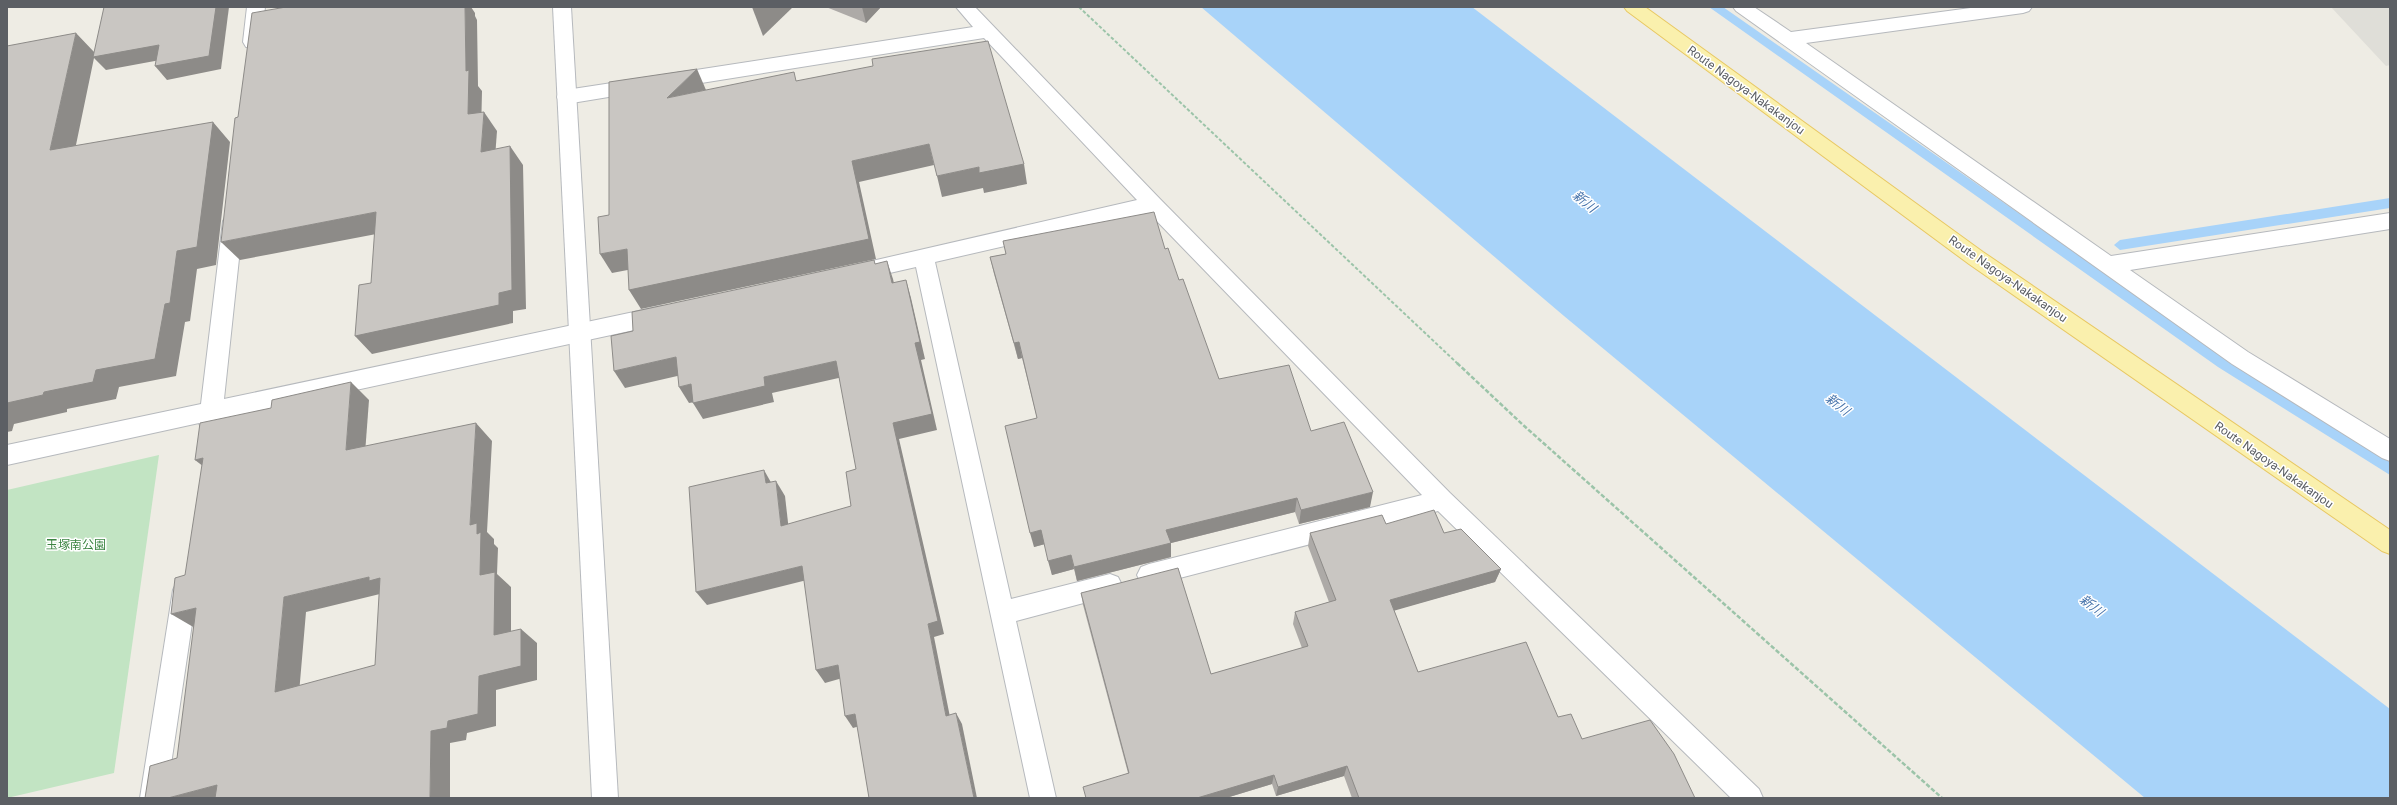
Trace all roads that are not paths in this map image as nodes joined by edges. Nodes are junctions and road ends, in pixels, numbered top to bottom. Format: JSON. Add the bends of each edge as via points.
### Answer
{"nodes":[{"id":1,"x":256,"y":7,"type":"edge"},
{"id":2,"x":562,"y":7,"type":"edge"},
{"id":3,"x":965,"y":7,"type":"edge"},
{"id":4,"x":1633,"y":7,"type":"edge"},
{"id":5,"x":1742,"y":7,"type":"edge"},
{"id":6,"x":2023,"y":7,"type":"edge"},
{"id":7,"x":1912,"y":14,"type":"edge"},
{"id":8,"x":987,"y":31,"type":"junction"},
{"id":9,"x":1788,"y":39,"type":"junction"},
{"id":10,"x":250,"y":62,"type":"edge"},
{"id":11,"x":566,"y":97,"type":"junction"},
{"id":12,"x":235,"y":197,"type":"edge"},
{"id":13,"x":1153,"y":204,"type":"junction"},
{"id":14,"x":2390,"y":221,"type":"edge"},
{"id":15,"x":924,"y":258,"type":"junction"},
{"id":16,"x":2109,"y":266,"type":"junction"},
{"id":17,"x":840,"y":276,"type":"edge"},
{"id":18,"x":678,"y":312,"type":"edge"},
{"id":19,"x":579,"y":333,"type":"junction"},
{"id":20,"x":212,"y":411,"type":"junction"},
{"id":21,"x":207,"y":442,"type":"edge"},
{"id":22,"x":2390,"y":452,"type":"edge"},
{"id":23,"x":7,"y":455,"type":"edge"},
{"id":24,"x":1442,"y":500,"type":"junction"},
{"id":25,"x":2390,"y":543,"type":"edge"},
{"id":26,"x":188,"y":569,"type":"edge"},
{"id":27,"x":1002,"y":613,"type":"junction"},
{"id":28,"x":153,"y":798,"type":"edge"},
{"id":29,"x":605,"y":798,"type":"edge"},
{"id":30,"x":1043,"y":798,"type":"edge"},
{"id":31,"x":1750,"y":798,"type":"edge"}],
"edges":[{"from":1,"to":10,"type":"street"},
{"from":2,"to":11,"type":"street"},
{"from":3,"to":8,"type":"street"},
{"from":4,"to":25,"type":"main road","name":"Route Nagoya-Nakakanjou","via":[[1976,258]]},
{"from":5,"to":9,"type":"street"},
{"from":6,"to":7,"type":"street"},
{"from":7,"to":9,"type":"street"},
{"from":8,"to":11,"type":"street"},
{"from":8,"to":13,"type":"street"},
{"from":9,"to":16,"type":"street"},
{"from":11,"to":19,"type":"street"},
{"from":12,"to":20,"type":"street"},
{"from":13,"to":15,"type":"street"},
{"from":13,"to":24,"type":"street"},
{"from":14,"to":16,"type":"street"},
{"from":15,"to":17,"type":"street"},
{"from":15,"to":27,"type":"street"},
{"from":16,"to":22,"type":"street","via":[[2240,358]]},
{"from":18,"to":19,"type":"street"},
{"from":19,"to":20,"type":"street"},
{"from":19,"to":29,"type":"street"},
{"from":20,"to":21,"type":"street"},
{"from":20,"to":23,"type":"street"},
{"from":24,"to":27,"type":"street"},
{"from":24,"to":31,"type":"street"},
{"from":26,"to":28,"type":"street"},
{"from":27,"to":30,"type":"street"}]}
